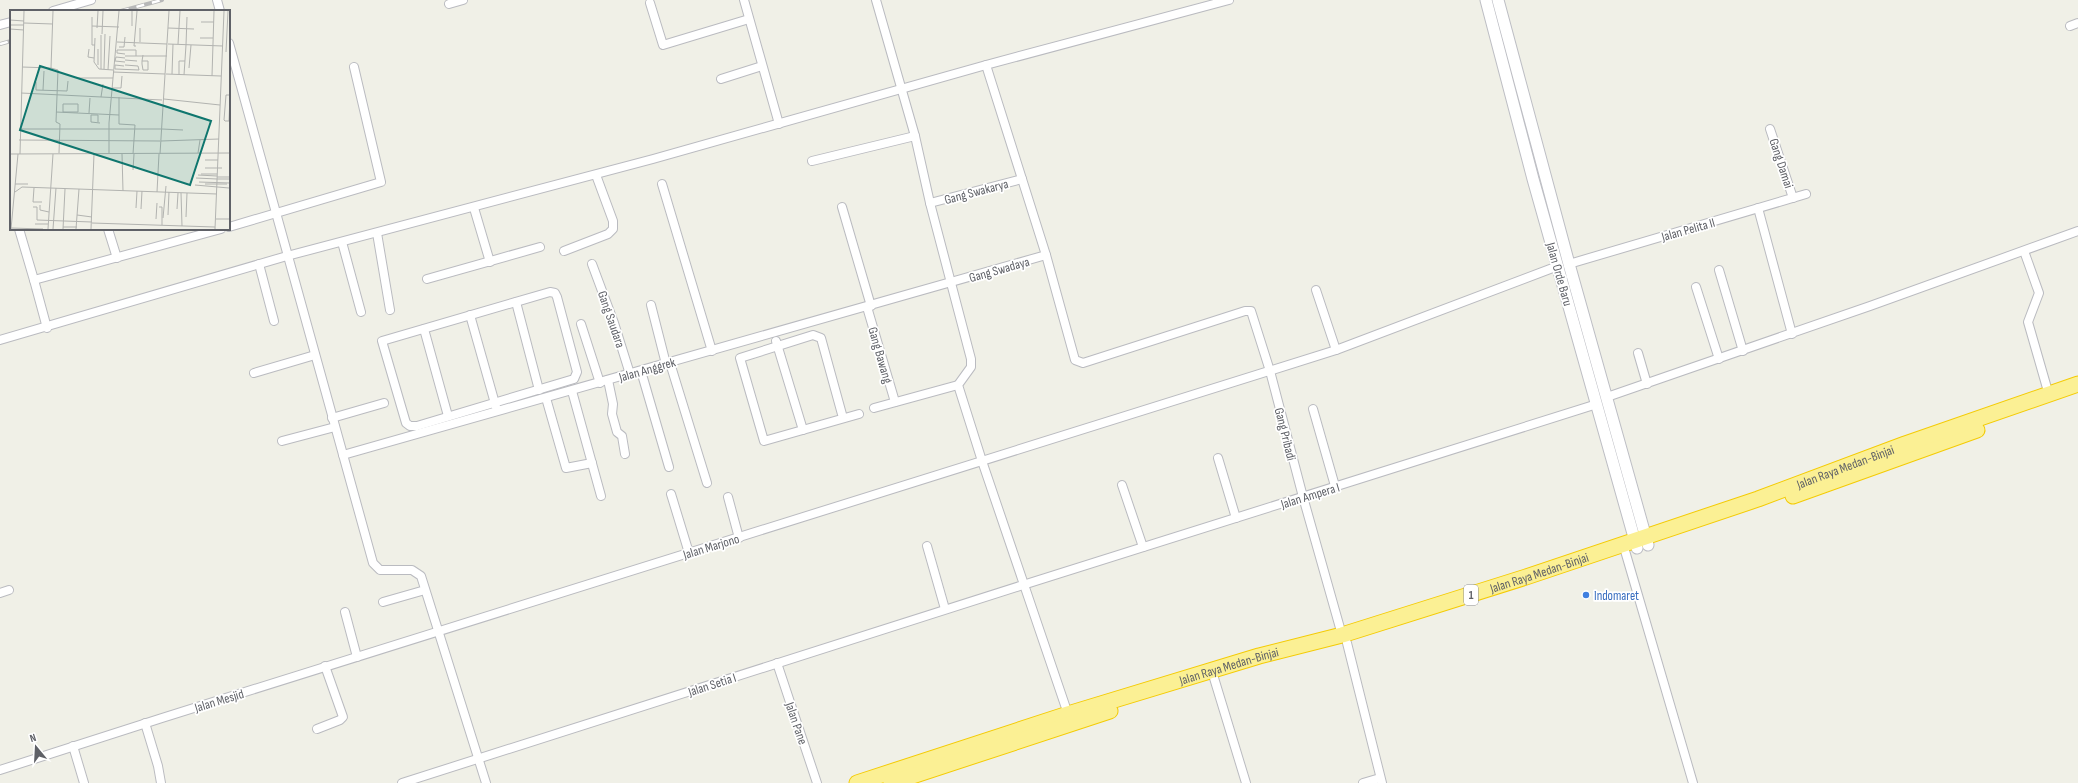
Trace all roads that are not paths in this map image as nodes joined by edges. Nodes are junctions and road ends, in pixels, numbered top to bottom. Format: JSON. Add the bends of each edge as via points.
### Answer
{"nodes":[{"id":1,"x":91,"y":0,"type":"edge"},
{"id":2,"x":217,"y":0,"type":"edge"},
{"id":3,"x":464,"y":0,"type":"edge"},
{"id":4,"x":744,"y":0,"type":"edge"},
{"id":5,"x":876,"y":0,"type":"edge"},
{"id":6,"x":1229,"y":0,"type":"edge"},
{"id":7,"x":1486,"y":0,"type":"edge"},
{"id":8,"x":1498,"y":0,"type":"edge"},
{"id":9,"x":650,"y":3,"type":"dead end"},
{"id":10,"x":449,"y":4,"type":"dead end"},
{"id":11,"x":56,"y":10,"type":"edge"},
{"id":12,"x":220,"y":10,"type":"edge"},
{"id":13,"x":749,"y":20,"type":"junction"},
{"id":14,"x":10,"y":22,"type":"edge"},
{"id":15,"x":2078,"y":23,"type":"edge"},
{"id":16,"x":0,"y":25,"type":"edge"},
{"id":17,"x":2070,"y":26,"type":"dead end"},
{"id":18,"x":1510,"y":45,"type":"junction"},
{"id":19,"x":230,"y":47,"type":"edge"},
{"id":20,"x":1499,"y":48,"type":"junction"},
{"id":21,"x":986,"y":65,"type":"junction"},
{"id":22,"x":762,"y":66,"type":"junction"},
{"id":23,"x":354,"y":67,"type":"dead end"},
{"id":24,"x":721,"y":79,"type":"dead end"},
{"id":25,"x":902,"y":90,"type":"junction"},
{"id":26,"x":779,"y":124,"type":"junction"},
{"id":27,"x":1770,"y":129,"type":"dead end"},
{"id":28,"x":915,"y":136,"type":"junction"},
{"id":29,"x":812,"y":161,"type":"dead end"},
{"id":30,"x":596,"y":175,"type":"junction"},
{"id":31,"x":1545,"y":176,"type":"junction"},
{"id":32,"x":1022,"y":179,"type":"junction"},
{"id":33,"x":1534,"y":179,"type":"junction"},
{"id":34,"x":662,"y":184,"type":"dead end"},
{"id":35,"x":1806,"y":194,"type":"dead end"},
{"id":36,"x":1793,"y":198,"type":"junction"},
{"id":37,"x":930,"y":203,"type":"junction"},
{"id":38,"x":842,"y":207,"type":"dead end"},
{"id":39,"x":474,"y":208,"type":"junction"},
{"id":40,"x":1758,"y":208,"type":"junction"},
{"id":41,"x":275,"y":214,"type":"junction"},
{"id":42,"x":230,"y":227,"type":"edge"},
{"id":43,"x":20,"y":230,"type":"edge"},
{"id":44,"x":108,"y":230,"type":"edge"},
{"id":45,"x":217,"y":230,"type":"edge"},
{"id":46,"x":2078,"y":231,"type":"edge"},
{"id":47,"x":377,"y":233,"type":"junction"},
{"id":48,"x":342,"y":242,"type":"junction"},
{"id":49,"x":540,"y":247,"type":"dead end"},
{"id":50,"x":564,"y":251,"type":"dead end"},
{"id":51,"x":2024,"y":251,"type":"junction"},
{"id":52,"x":1046,"y":255,"type":"junction"},
{"id":53,"x":287,"y":256,"type":"junction"},
{"id":54,"x":117,"y":258,"type":"junction"},
{"id":55,"x":490,"y":262,"type":"junction"},
{"id":56,"x":259,"y":264,"type":"junction"},
{"id":57,"x":592,"y":264,"type":"dead end"},
{"id":58,"x":1569,"y":264,"type":"junction"},
{"id":59,"x":1558,"y":266,"type":"junction"},
{"id":60,"x":1719,"y":270,"type":"dead end"},
{"id":61,"x":427,"y":279,"type":"dead end"},
{"id":62,"x":34,"y":280,"type":"junction"},
{"id":63,"x":952,"y":283,"type":"junction"},
{"id":64,"x":1696,"y":287,"type":"dead end"},
{"id":65,"x":1316,"y":290,"type":"dead end"},
{"id":66,"x":516,"y":302,"type":"junction"},
{"id":67,"x":651,"y":305,"type":"dead end"},
{"id":68,"x":869,"y":306,"type":"junction"},
{"id":69,"x":390,"y":310,"type":"dead end"},
{"id":70,"x":361,"y":312,"type":"dead end"},
{"id":71,"x":470,"y":315,"type":"junction"},
{"id":72,"x":274,"y":321,"type":"dead end"},
{"id":73,"x":581,"y":324,"type":"dead end"},
{"id":74,"x":47,"y":328,"type":"junction"},
{"id":75,"x":424,"y":329,"type":"junction"},
{"id":76,"x":774,"y":333,"type":"junction"},
{"id":77,"x":1792,"y":334,"type":"junction"},
{"id":78,"x":0,"y":340,"type":"edge"},
{"id":79,"x":777,"y":345,"type":"junction"},
{"id":80,"x":1336,"y":350,"type":"junction"},
{"id":81,"x":712,"y":351,"type":"junction"},
{"id":82,"x":1742,"y":351,"type":"junction"},
{"id":83,"x":1638,"y":353,"type":"dead end"},
{"id":84,"x":315,"y":355,"type":"junction"},
{"id":85,"x":1719,"y":359,"type":"junction"},
{"id":86,"x":668,"y":363,"type":"junction"},
{"id":87,"x":641,"y":371,"type":"junction"},
{"id":88,"x":1270,"y":371,"type":"junction"},
{"id":89,"x":254,"y":373,"type":"dead end"},
{"id":90,"x":630,"y":374,"type":"junction"},
{"id":91,"x":604,"y":382,"type":"junction"},
{"id":92,"x":1647,"y":384,"type":"junction"},
{"id":93,"x":2078,"y":384,"type":"edge"},
{"id":94,"x":958,"y":385,"type":"junction"},
{"id":95,"x":539,"y":390,"type":"junction"},
{"id":96,"x":572,"y":391,"type":"junction"},
{"id":97,"x":2078,"y":394,"type":"edge"},
{"id":98,"x":2056,"y":395,"type":"junction"},
{"id":99,"x":1607,"y":397,"type":"junction"},
{"id":100,"x":546,"y":398,"type":"junction"},
{"id":101,"x":496,"y":402,"type":"junction"},
{"id":102,"x":895,"y":402,"type":"junction"},
{"id":103,"x":384,"y":403,"type":"dead end"},
{"id":104,"x":1597,"y":404,"type":"junction"},
{"id":105,"x":874,"y":408,"type":"dead end"},
{"id":106,"x":1313,"y":409,"type":"dead end"},
{"id":107,"x":497,"y":412,"type":"junction"},
{"id":108,"x":859,"y":414,"type":"dead end"},
{"id":109,"x":448,"y":416,"type":"junction"},
{"id":110,"x":332,"y":418,"type":"junction"},
{"id":111,"x":843,"y":418,"type":"junction"},
{"id":112,"x":335,"y":427,"type":"junction"},
{"id":113,"x":803,"y":430,"type":"junction"},
{"id":114,"x":282,"y":441,"type":"dead end"},
{"id":115,"x":625,"y":454,"type":"dead end"},
{"id":116,"x":343,"y":456,"type":"junction"},
{"id":117,"x":1218,"y":458,"type":"dead end"},
{"id":118,"x":982,"y":462,"type":"junction"},
{"id":119,"x":592,"y":463,"type":"junction"},
{"id":120,"x":669,"y":467,"type":"dead end"},
{"id":121,"x":707,"y":483,"type":"dead end"},
{"id":122,"x":1122,"y":485,"type":"dead end"},
{"id":123,"x":1335,"y":486,"type":"junction"},
{"id":124,"x":671,"y":494,"type":"dead end"},
{"id":125,"x":601,"y":496,"type":"dead end"},
{"id":126,"x":728,"y":497,"type":"dead end"},
{"id":127,"x":1303,"y":497,"type":"junction"},
{"id":128,"x":1236,"y":518,"type":"junction"},
{"id":129,"x":739,"y":538,"type":"junction"},
{"id":130,"x":1636,"y":544,"type":"junction"},
{"id":131,"x":927,"y":546,"type":"dead end"},
{"id":132,"x":1143,"y":547,"type":"junction"},
{"id":133,"x":689,"y":553,"type":"junction"},
{"id":134,"x":1023,"y":584,"type":"junction"},
{"id":135,"x":9,"y":590,"type":"dead end"},
{"id":136,"x":424,"y":590,"type":"junction"},
{"id":137,"x":0,"y":593,"type":"edge"},
{"id":138,"x":383,"y":602,"type":"dead end"},
{"id":139,"x":945,"y":609,"type":"junction"},
{"id":140,"x":345,"y":612,"type":"dead end"},
{"id":141,"x":439,"y":631,"type":"junction"},
{"id":142,"x":1344,"y":639,"type":"junction"},
{"id":143,"x":357,"y":657,"type":"junction"},
{"id":144,"x":776,"y":663,"type":"junction"},
{"id":145,"x":325,"y":666,"type":"junction"},
{"id":146,"x":1214,"y":678,"type":"junction"},
{"id":147,"x":1068,"y":714,"type":"junction"},
{"id":148,"x":145,"y":723,"type":"junction"},
{"id":149,"x":317,"y":728,"type":"dead end"},
{"id":150,"x":73,"y":746,"type":"junction"},
{"id":151,"x":956,"y":756,"type":"junction"},
{"id":152,"x":478,"y":758,"type":"junction"},
{"id":153,"x":0,"y":770,"type":"edge"},
{"id":154,"x":1381,"y":781,"type":"edge"},
{"id":155,"x":899,"y":782,"type":"edge"},
{"id":156,"x":84,"y":783,"type":"edge"},
{"id":157,"x":161,"y":783,"type":"edge"},
{"id":158,"x":402,"y":783,"type":"edge"},
{"id":159,"x":486,"y":783,"type":"edge"},
{"id":160,"x":817,"y":783,"type":"edge"},
{"id":161,"x":857,"y":783,"type":"edge"},
{"id":162,"x":1246,"y":783,"type":"edge"},
{"id":163,"x":1364,"y":783,"type":"edge"},
{"id":164,"x":1693,"y":783,"type":"edge"}],
"edges":[{"from":1,"to":11,"type":"street"},
{"from":2,"to":12,"type":"street"},
{"from":3,"to":10,"type":"street"},
{"from":4,"to":13,"type":"street"},
{"from":5,"to":25,"type":"street"},
{"from":6,"to":21,"type":"street"},
{"from":7,"to":20,"type":"main road","name":"Jalan Orde Baru"},
{"from":8,"to":18,"type":"main road","name":"Jalan Orde Baru"},
{"from":9,"to":13,"type":"street","via":[[663,45]]},
{"from":13,"to":22,"type":"street"},
{"from":14,"to":16,"type":"street"},
{"from":15,"to":17,"type":"street"},
{"from":18,"to":20,"type":"main road"},
{"from":18,"to":31,"type":"main road","name":"Jalan Orde Baru"},
{"from":19,"to":41,"type":"street"},
{"from":20,"to":33,"type":"main road","name":"Jalan Orde Baru"},
{"from":21,"to":25,"type":"street"},
{"from":21,"to":32,"type":"street"},
{"from":22,"to":24,"type":"street"},
{"from":22,"to":26,"type":"street"},
{"from":23,"to":41,"type":"street","via":[[381,182]]},
{"from":25,"to":26,"type":"street"},
{"from":25,"to":28,"type":"street"},
{"from":26,"to":30,"type":"street"},
{"from":27,"to":36,"type":"street","name":"Gang Damai"},
{"from":28,"to":29,"type":"street"},
{"from":28,"to":37,"type":"street"},
{"from":30,"to":39,"type":"street"},
{"from":30,"to":50,"type":"street","via":[[613,221],[613,229],[608,234]]},
{"from":31,"to":33,"type":"main road"},
{"from":31,"to":58,"type":"main road","name":"Jalan Orde Baru"},
{"from":32,"to":37,"type":"street","name":"Gang Swakarya"},
{"from":32,"to":52,"type":"street"},
{"from":33,"to":59,"type":"main road","name":"Jalan Orde Baru"},
{"from":34,"to":81,"type":"street"},
{"from":35,"to":36,"type":"street","name":"Jalan Pelita II"},
{"from":36,"to":40,"type":"street","name":"Jalan Pelita II"},
{"from":37,"to":63,"type":"street"},
{"from":38,"to":68,"type":"street","name":"Gang Bawang"},
{"from":39,"to":47,"type":"street"},
{"from":39,"to":55,"type":"street"},
{"from":40,"to":58,"type":"street","name":"Jalan Pelita II"},
{"from":40,"to":77,"type":"street"},
{"from":41,"to":42,"type":"street"},
{"from":41,"to":53,"type":"street"},
{"from":43,"to":62,"type":"street"},
{"from":44,"to":54,"type":"street"},
{"from":45,"to":54,"type":"street"},
{"from":46,"to":51,"type":"street"},
{"from":47,"to":48,"type":"street"},
{"from":47,"to":69,"type":"street"},
{"from":48,"to":53,"type":"street"},
{"from":48,"to":70,"type":"street"},
{"from":49,"to":55,"type":"street"},
{"from":51,"to":77,"type":"street"},
{"from":51,"to":98,"type":"street","via":[[2039,293],[2028,322]]},
{"from":52,"to":63,"type":"street","name":"Gang Swadaya"},
{"from":52,"to":88,"type":"street","name":"Gang Pribadi","via":[[1075,360],[1078,362],[1083,363],[1251,311]]},
{"from":53,"to":56,"type":"street"},
{"from":53,"to":84,"type":"street"},
{"from":54,"to":62,"type":"street"},
{"from":55,"to":61,"type":"street"},
{"from":56,"to":72,"type":"street"},
{"from":56,"to":74,"type":"street"},
{"from":57,"to":90,"type":"street","name":"Gang Saudara"},
{"from":58,"to":99,"type":"main road","name":"Jalan Orde Baru"},
{"from":59,"to":80,"type":"street","name":"Jalan Marjono"},
{"from":59,"to":104,"type":"main road","name":"Jalan Orde Baru"},
{"from":60,"to":82,"type":"street"},
{"from":62,"to":74,"type":"street"},
{"from":63,"to":68,"type":"street","name":"Jalan Anggrek"},
{"from":63,"to":94,"type":"street","via":[[971,359],[971,367]]},
{"from":64,"to":85,"type":"street"},
{"from":65,"to":80,"type":"street"},
{"from":66,"to":71,"type":"street"},
{"from":66,"to":95,"type":"street"},
{"from":66,"to":95,"type":"street","via":[[550,292],[557,297],[577,376]]},
{"from":67,"to":86,"type":"street"},
{"from":68,"to":76,"type":"street","name":"Jalan Anggrek"},
{"from":68,"to":102,"type":"street","name":"Gang Bawang"},
{"from":71,"to":75,"type":"street"},
{"from":71,"to":101,"type":"street"},
{"from":73,"to":91,"type":"street"},
{"from":74,"to":78,"type":"street"},
{"from":75,"to":109,"type":"street"},
{"from":75,"to":109,"type":"street","via":[[382,341],[382,344],[406,423],[417,426]]},
{"from":76,"to":79,"type":"street"},
{"from":76,"to":81,"type":"street","name":"Jalan Anggrek"},
{"from":77,"to":82,"type":"street"},
{"from":79,"to":111,"type":"street","via":[[813,335],[821,338]]},
{"from":79,"to":113,"type":"street"},
{"from":79,"to":113,"type":"street","via":[[740,358],[762,438],[766,440]]},
{"from":80,"to":88,"type":"street","name":"Jalan Marjono"},
{"from":81,"to":86,"type":"street","name":"Jalan Anggrek"},
{"from":82,"to":85,"type":"street"},
{"from":83,"to":92,"type":"street"},
{"from":84,"to":89,"type":"street"},
{"from":84,"to":110,"type":"street"},
{"from":85,"to":92,"type":"street"},
{"from":86,"to":87,"type":"street","name":"Jalan Anggrek"},
{"from":86,"to":121,"type":"street"},
{"from":87,"to":90,"type":"street","name":"Jalan Anggrek"},
{"from":87,"to":120,"type":"street"},
{"from":88,"to":118,"type":"street","name":"Jalan Marjono"},
{"from":88,"to":127,"type":"street","name":"Gang Pribadi"},
{"from":90,"to":91,"type":"street","name":"Jalan Anggrek"},
{"from":91,"to":96,"type":"street","name":"Jalan Anggrek"},
{"from":91,"to":115,"type":"street","via":[[613,404],[612,414],[616,432],[622,436]]},
{"from":92,"to":99,"type":"street"},
{"from":93,"to":98,"type":"highway","name":"Jalan Raya Medan-Binjai","number":"1"},
{"from":94,"to":102,"type":"street"},
{"from":94,"to":118,"type":"street"},
{"from":95,"to":101,"type":"street"},
{"from":96,"to":100,"type":"street","name":"Jalan Anggrek"},
{"from":96,"to":119,"type":"street"},
{"from":97,"to":98,"type":"highway","name":"Jalan Raya Medan-Binjai","number":"1"},
{"from":98,"to":130,"type":"highway","name":"Jalan Raya Medan-Binjai","number":"1","via":[[1809,491]]},
{"from":99,"to":130,"type":"main road","name":"Jalan Orde Baru"},
{"from":100,"to":107,"type":"street","name":"Jalan Anggrek"},
{"from":100,"to":119,"type":"street","via":[[566,468]]},
{"from":101,"to":107,"type":"street"},
{"from":101,"to":109,"type":"street"},
{"from":102,"to":105,"type":"street"},
{"from":103,"to":110,"type":"street"},
{"from":104,"to":123,"type":"street","name":"Jalan Ampera I"},
{"from":104,"to":130,"type":"main road","name":"Jalan Orde Baru"},
{"from":106,"to":123,"type":"street"},
{"from":107,"to":116,"type":"street","name":"Jalan Anggrek"},
{"from":108,"to":111,"type":"street"},
{"from":110,"to":112,"type":"street"},
{"from":111,"to":113,"type":"street"},
{"from":112,"to":114,"type":"street"},
{"from":112,"to":116,"type":"street"},
{"from":116,"to":136,"type":"street","via":[[373,563],[380,570],[417,571],[421,576]]},
{"from":117,"to":128,"type":"street"},
{"from":118,"to":129,"type":"street","name":"Jalan Marjono"},
{"from":118,"to":134,"type":"street"},
{"from":119,"to":125,"type":"street"},
{"from":122,"to":132,"type":"street"},
{"from":123,"to":127,"type":"street","name":"Jalan Ampera I"},
{"from":124,"to":133,"type":"street"},
{"from":126,"to":129,"type":"street"},
{"from":127,"to":128,"type":"street","name":"Jalan Ampera I"},
{"from":127,"to":142,"type":"street","name":"Gang Pribadi"},
{"from":128,"to":132,"type":"street","name":"Jalan Ampera I"},
{"from":129,"to":133,"type":"street","name":"Jalan Marjono"},
{"from":130,"to":142,"type":"highway","name":"Jalan Raya Medan-Binjai","number":"1"},
{"from":130,"to":164,"type":"street"},
{"from":131,"to":139,"type":"street"},
{"from":132,"to":134,"type":"street","name":"Jalan Ampera I"},
{"from":133,"to":141,"type":"street","name":"Jalan Marjono"},
{"from":134,"to":139,"type":"street","name":"Jalan Setia I"},
{"from":134,"to":147,"type":"street"},
{"from":135,"to":137,"type":"street"},
{"from":136,"to":138,"type":"street"},
{"from":136,"to":141,"type":"street"},
{"from":139,"to":144,"type":"street","name":"Jalan Setia I"},
{"from":140,"to":143,"type":"street"},
{"from":141,"to":143,"type":"street","name":"Jalan Mesjid"},
{"from":141,"to":152,"type":"street"},
{"from":142,"to":146,"type":"highway","name":"Jalan Raya Medan-Binjai","number":"1"},
{"from":142,"to":147,"type":"highway","name":"Jalan Raya Medan-Binjai","number":"1","via":[[1259,656]]},
{"from":142,"to":154,"type":"street","name":"Gang Pribadi"},
{"from":143,"to":145,"type":"street","name":"Jalan Mesjid"},
{"from":144,"to":152,"type":"street","name":"Jalan Setia I"},
{"from":144,"to":160,"type":"street","name":"Jalan Pane"},
{"from":145,"to":148,"type":"street","name":"Jalan Mesjid"},
{"from":145,"to":149,"type":"street","via":[[343,717]]},
{"from":146,"to":151,"type":"highway","name":"Jalan Raya Medan-Binjai","number":"1"},
{"from":146,"to":162,"type":"street"},
{"from":147,"to":151,"type":"highway","name":"Jalan Raya Medan-Binjai","number":"1"},
{"from":148,"to":150,"type":"street","name":"Jalan Mesjid"},
{"from":148,"to":157,"type":"street"},
{"from":150,"to":153,"type":"street","name":"Jalan Mesjid"},
{"from":150,"to":156,"type":"street"},
{"from":151,"to":155,"type":"highway","name":"Jalan Raya Medan-Binjai","number":"1"},
{"from":151,"to":161,"type":"highway","name":"Jalan Raya Medan-Binjai","number":"1"},
{"from":152,"to":158,"type":"street","name":"Jalan Setia I"},
{"from":152,"to":159,"type":"street"},
{"from":154,"to":163,"type":"street"}]}
